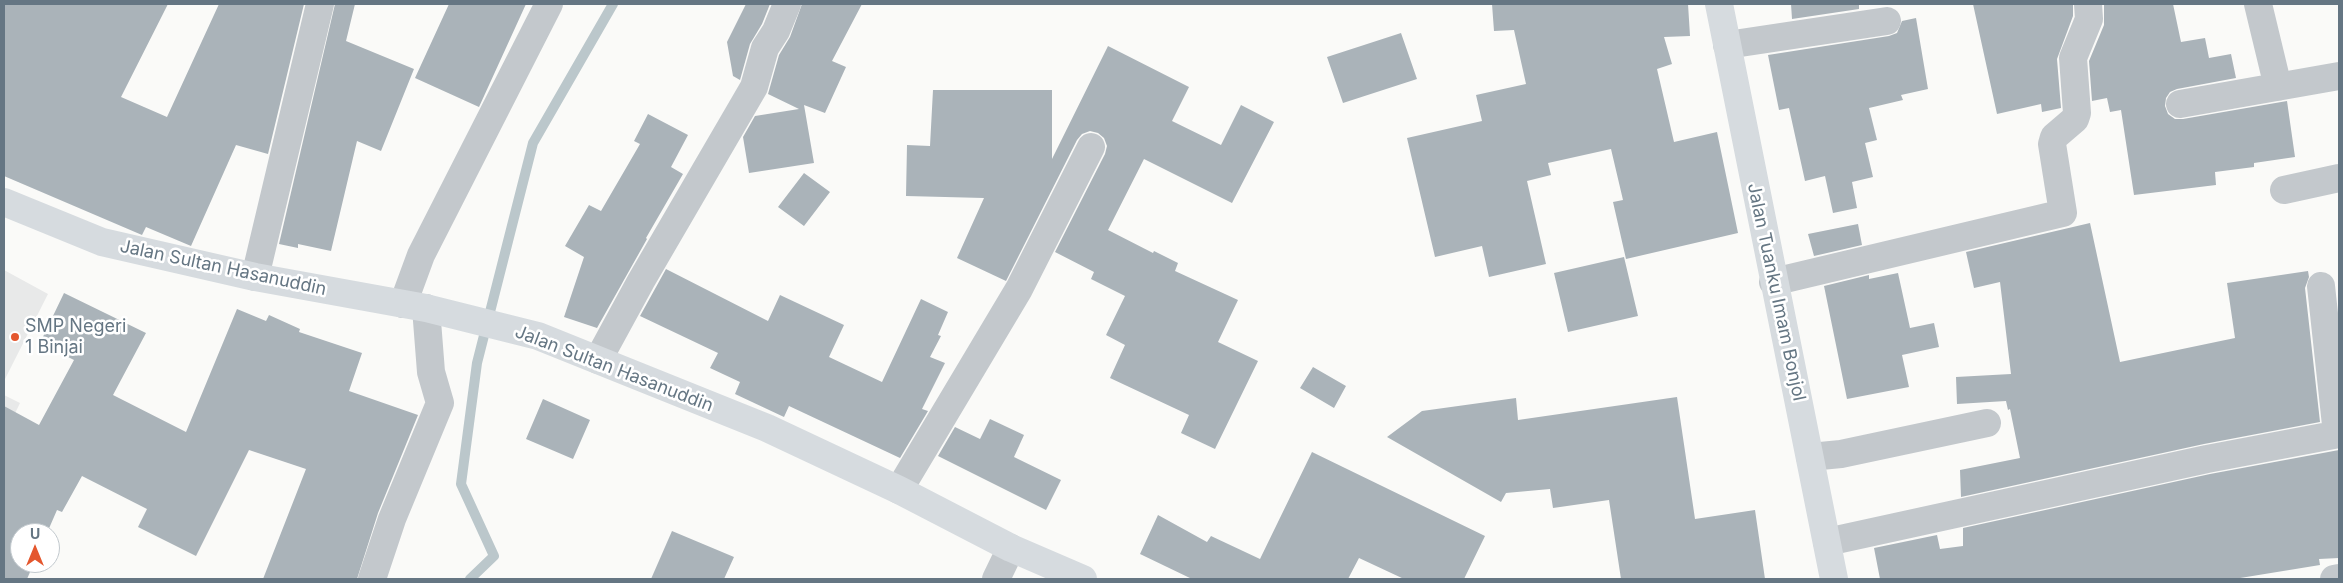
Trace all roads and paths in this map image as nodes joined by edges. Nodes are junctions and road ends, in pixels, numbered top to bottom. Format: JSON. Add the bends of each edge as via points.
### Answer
{"nodes":[{"id":1,"x":320,"y":4,"type":"edge"},
{"id":2,"x":549,"y":4,"type":"edge"},
{"id":3,"x":787,"y":4,"type":"edge"},
{"id":4,"x":1719,"y":4,"type":"edge"},
{"id":5,"x":2088,"y":4,"type":"edge"},
{"id":6,"x":2258,"y":4,"type":"edge"},
{"id":7,"x":1887,"y":21,"type":"dead end"},
{"id":8,"x":1727,"y":45,"type":"junction"},
{"id":9,"x":2339,"y":76,"type":"edge"},
{"id":10,"x":2278,"y":87,"type":"junction"},
{"id":11,"x":2180,"y":104,"type":"dead end"},
{"id":12,"x":1091,"y":147,"type":"dead end"},
{"id":13,"x":2339,"y":178,"type":"edge"},
{"id":14,"x":2284,"y":190,"type":"dead end"},
{"id":15,"x":4,"y":202,"type":"edge"},
{"id":16,"x":255,"y":277,"type":"junction"},
{"id":17,"x":1774,"y":282,"type":"junction"},
{"id":18,"x":2322,"y":286,"type":"dead end"},
{"id":19,"x":422,"y":307,"type":"junction"},
{"id":20,"x":2333,"y":341,"type":"edge"},
{"id":21,"x":598,"y":360,"type":"junction"},
{"id":22,"x":1987,"y":423,"type":"dead end"},
{"id":23,"x":2338,"y":434,"type":"edge"},
{"id":24,"x":1810,"y":457,"type":"junction"},
{"id":25,"x":899,"y":490,"type":"junction"},
{"id":26,"x":1826,"y":542,"type":"junction"},
{"id":27,"x":1011,"y":548,"type":"junction"},
{"id":28,"x":2339,"y":578,"type":"edge"},
{"id":29,"x":372,"y":579,"type":"edge"},
{"id":30,"x":996,"y":579,"type":"edge"},
{"id":31,"x":1083,"y":579,"type":"edge"},
{"id":32,"x":1834,"y":579,"type":"edge"},
{"id":33,"x":2334,"y":579,"type":"edge"}],
"edges":[{"from":1,"to":16,"type":"street"},
{"from":2,"to":19,"type":"street","via":[[421,255]]},
{"from":3,"to":21,"type":"street","via":[[764,48],[754,87]]},
{"from":4,"to":8,"type":"main road","name":"Jalan Tuanku Imam Bonjol"},
{"from":5,"to":17,"type":"street","via":[[2088,24],[2074,58],[2077,113],[2054,137],[2052,144],[2063,212]]},
{"from":6,"to":10,"type":"street"},
{"from":7,"to":8,"type":"street"},
{"from":8,"to":17,"type":"main road","name":"Jalan Tuanku Imam Bonjol"},
{"from":9,"to":10,"type":"street"},
{"from":10,"to":11,"type":"street"},
{"from":12,"to":25,"type":"street","via":[[1019,289]]},
{"from":13,"to":14,"type":"street"},
{"from":15,"to":16,"type":"main road","name":"Jalan Sultan Hasanuddin","via":[[102,242]]},
{"from":16,"to":19,"type":"main road","name":"Jalan Sultan Hasanuddin"},
{"from":17,"to":24,"type":"main road","name":"Jalan Tuanku Imam Bonjol"},
{"from":18,"to":20,"type":"street"},
{"from":19,"to":21,"type":"main road","name":"Jalan Sultan Hasanuddin","via":[[538,336]]},
{"from":19,"to":29,"type":"street","via":[[431,372],[440,403],[392,519]]},
{"from":20,"to":23,"type":"street","via":[[2329,376]]},
{"from":21,"to":25,"type":"main road","name":"Jalan Sultan Hasanuddin","via":[[767,428]]},
{"from":22,"to":24,"type":"street","via":[[1841,454]]},
{"from":23,"to":26,"type":"street","via":[[2207,459]]},
{"from":24,"to":26,"type":"main road","name":"Jalan Tuanku Imam Bonjol"},
{"from":25,"to":27,"type":"main road","name":"Jalan Sultan Hasanuddin"},
{"from":26,"to":32,"type":"main road","name":"Jalan Tuanku Imam Bonjol"},
{"from":27,"to":30,"type":"street"},
{"from":27,"to":31,"type":"main road","name":"Jalan Sultan Hasanuddin"},
{"from":28,"to":33,"type":"street"}]}
